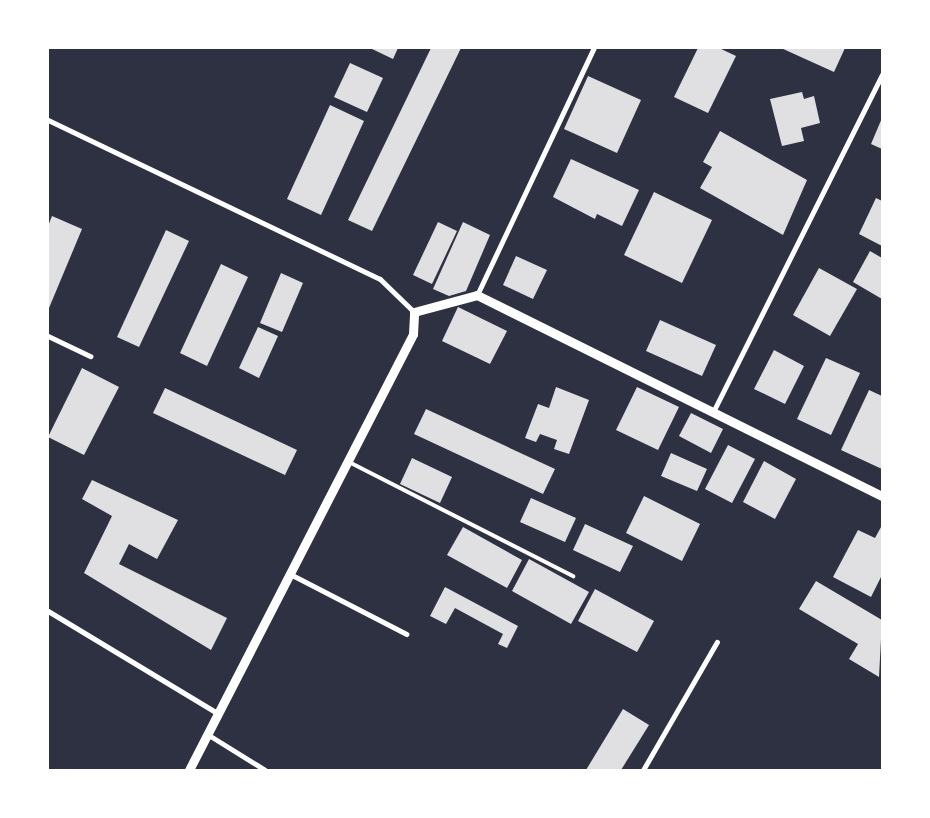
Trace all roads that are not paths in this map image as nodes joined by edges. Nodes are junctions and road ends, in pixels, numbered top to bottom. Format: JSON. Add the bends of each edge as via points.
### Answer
{"nodes":[{"id":1,"x":594,"y":48,"type":"edge"},
{"id":2,"x":882,"y":74,"type":"edge"},
{"id":3,"x":48,"y":120,"type":"edge"},
{"id":4,"x":477,"y":295,"type":"junction"},
{"id":5,"x":414,"y":312,"type":"junction"},
{"id":6,"x":48,"y":336,"type":"edge"},
{"id":7,"x":90,"y":356,"type":"dead end"},
{"id":8,"x":713,"y":412,"type":"junction"},
{"id":9,"x":347,"y":461,"type":"junction"},
{"id":10,"x":882,"y":496,"type":"edge"},
{"id":11,"x":290,"y":574,"type":"junction"},
{"id":12,"x":573,"y":576,"type":"dead end"},
{"id":13,"x":48,"y":611,"type":"edge"},
{"id":14,"x":406,"y":634,"type":"dead end"},
{"id":15,"x":717,"y":642,"type":"dead end"},
{"id":16,"x":217,"y":713,"type":"junction"},
{"id":17,"x":207,"y":734,"type":"junction"},
{"id":18,"x":189,"y":770,"type":"edge"},
{"id":19,"x":264,"y":770,"type":"edge"},
{"id":20,"x":643,"y":770,"type":"edge"}],
"edges":[{"from":1,"to":4,"type":"street"},
{"from":2,"to":8,"type":"street"},
{"from":3,"to":5,"type":"street","via":[[380,279]]},
{"from":4,"to":5,"type":"street"},
{"from":4,"to":8,"type":"street"},
{"from":5,"to":9,"type":"street","via":[[413,334]]},
{"from":6,"to":7,"type":"street"},
{"from":8,"to":10,"type":"street"},
{"from":9,"to":11,"type":"street"},
{"from":9,"to":12,"type":"lane"},
{"from":11,"to":14,"type":"street"},
{"from":11,"to":16,"type":"street"},
{"from":13,"to":16,"type":"street"},
{"from":15,"to":20,"type":"street"},
{"from":16,"to":17,"type":"street"},
{"from":17,"to":18,"type":"street"},
{"from":17,"to":19,"type":"street"}]}
